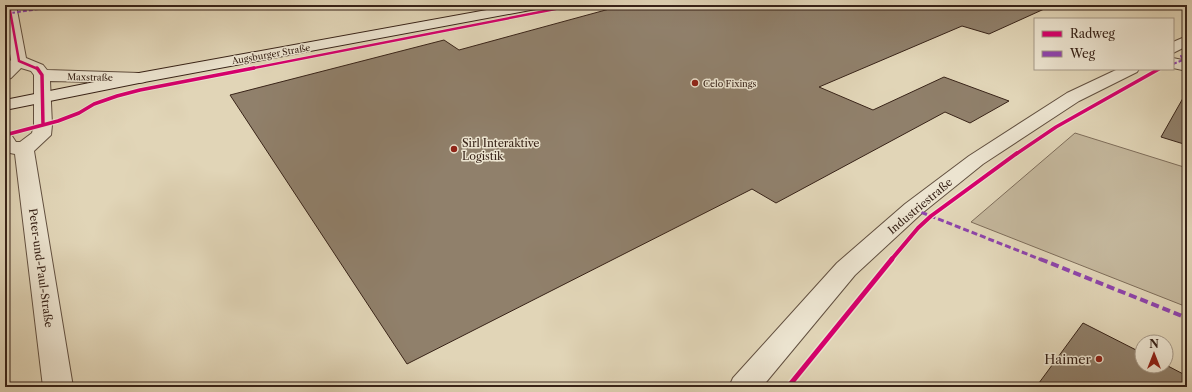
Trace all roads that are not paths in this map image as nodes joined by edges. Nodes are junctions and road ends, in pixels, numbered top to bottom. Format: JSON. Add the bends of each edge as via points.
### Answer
{"nodes":[{"id":1,"x":9,"y":5,"type":"edge"},
{"id":2,"x":536,"y":5,"type":"edge"},
{"id":3,"x":1187,"y":40,"type":"edge"},
{"id":4,"x":1174,"y":47,"type":"edge"},
{"id":5,"x":18,"y":61,"type":"junction"},
{"id":6,"x":1174,"y":63,"type":"edge"},
{"id":7,"x":1187,"y":66,"type":"edge"},
{"id":8,"x":1129,"y":70,"type":"edge"},
{"id":9,"x":5,"y":75,"type":"edge"},
{"id":10,"x":42,"y":75,"type":"junction"},
{"id":11,"x":139,"y":78,"type":"junction"},
{"id":12,"x":42,"y":98,"type":"junction"},
{"id":13,"x":5,"y":105,"type":"edge"},
{"id":14,"x":15,"y":144,"type":"edge"},
{"id":15,"x":58,"y":387,"type":"edge"},
{"id":16,"x":744,"y":387,"type":"edge"}],
"edges":[{"from":1,"to":5,"type":"street"},
{"from":2,"to":11,"type":"street","name":"Augsburger Straße"},
{"from":3,"to":4,"type":"street"},
{"from":5,"to":9,"type":"street"},
{"from":5,"to":10,"type":"street","via":[[37,68]]},
{"from":6,"to":7,"type":"street"},
{"from":8,"to":16,"type":"street","name":"Industriestraße","via":[[1073,97],[976,160],[913,209],[846,269]]},
{"from":10,"to":11,"type":"street","name":"Maxstraße"},
{"from":10,"to":12,"type":"street"},
{"from":11,"to":12,"type":"street","name":"Augsburger Straße"},
{"from":12,"to":13,"type":"street","name":"Augsburger Straße"},
{"from":12,"to":14,"type":"street","name":"Peter-und-Paul-Straße","via":[[42,135]]},
{"from":14,"to":15,"type":"street","name":"Peter-und-Paul-Straße"}]}
